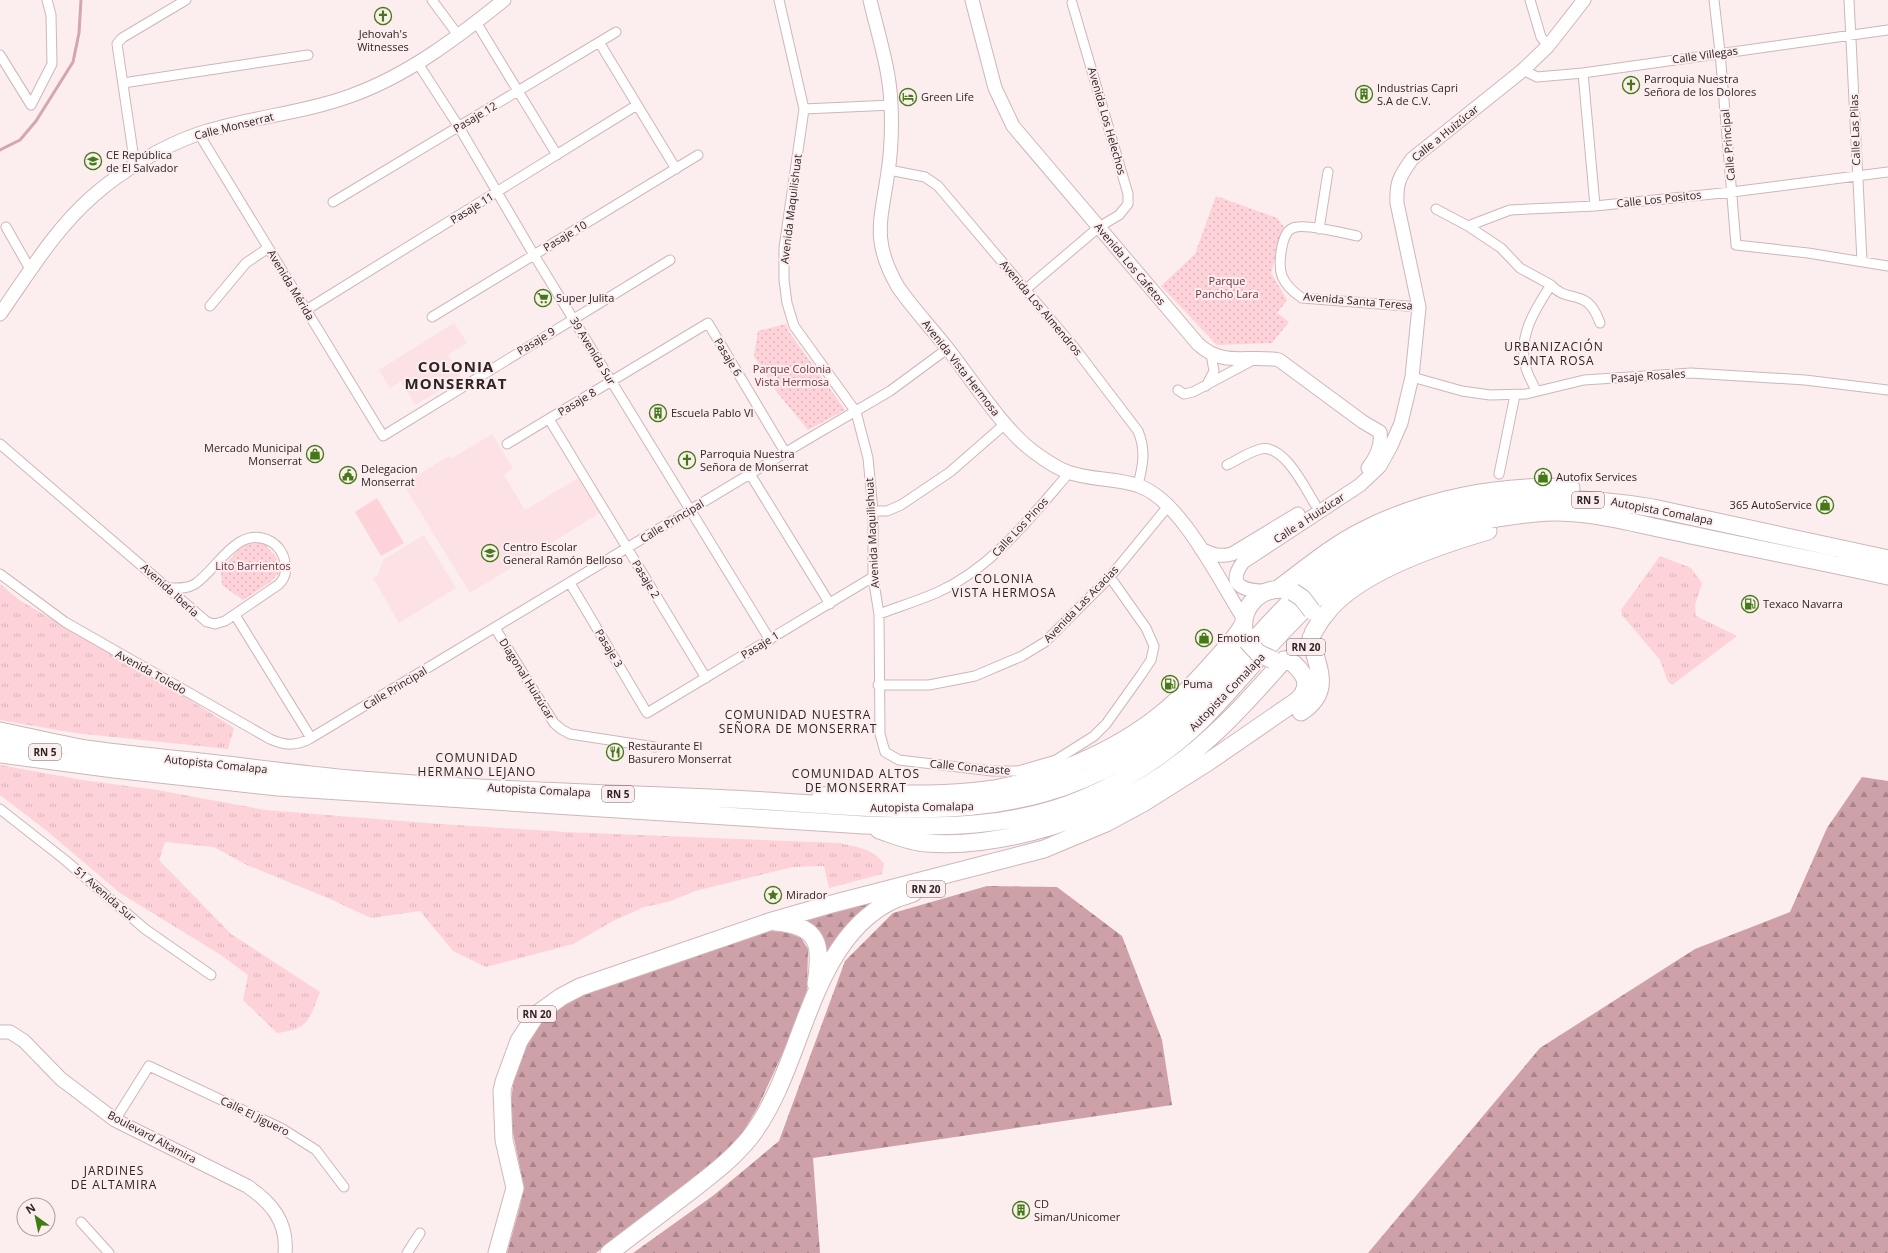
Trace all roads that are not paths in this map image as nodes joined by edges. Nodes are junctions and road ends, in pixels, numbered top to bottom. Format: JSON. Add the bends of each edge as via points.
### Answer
{"nodes":[{"id":1,"x":47,"y":0,"type":"edge"},
{"id":2,"x":186,"y":0,"type":"edge"},
{"id":3,"x":432,"y":0,"type":"edge"},
{"id":4,"x":504,"y":0,"type":"edge"},
{"id":5,"x":779,"y":0,"type":"edge"},
{"id":6,"x":870,"y":0,"type":"edge"},
{"id":7,"x":972,"y":0,"type":"edge"},
{"id":8,"x":1530,"y":0,"type":"edge"},
{"id":9,"x":1584,"y":0,"type":"edge"},
{"id":10,"x":1714,"y":0,"type":"edge"},
{"id":11,"x":1849,"y":0,"type":"edge"},
{"id":12,"x":1072,"y":3,"type":"dead end"},
{"id":13,"x":476,"y":22,"type":"junction"},
{"id":14,"x":1888,"y":30,"type":"edge"},
{"id":15,"x":616,"y":32,"type":"dead end"},
{"id":16,"x":458,"y":35,"type":"junction"},
{"id":17,"x":1852,"y":35,"type":"junction"},
{"id":18,"x":599,"y":42,"type":"junction"},
{"id":19,"x":1548,"y":46,"type":"junction"},
{"id":20,"x":1720,"y":52,"type":"junction"},
{"id":21,"x":0,"y":55,"type":"edge"},
{"id":22,"x":308,"y":55,"type":"dead end"},
{"id":23,"x":417,"y":62,"type":"junction"},
{"id":24,"x":1524,"y":70,"type":"junction"},
{"id":25,"x":1583,"y":73,"type":"junction"},
{"id":26,"x":123,"y":83,"type":"junction"},
{"id":27,"x":518,"y":91,"type":"junction"},
{"id":28,"x":637,"y":105,"type":"junction"},
{"id":29,"x":892,"y":105,"type":"junction"},
{"id":30,"x":804,"y":109,"type":"junction"},
{"id":31,"x":459,"y":127,"type":"junction"},
{"id":32,"x":199,"y":134,"type":"junction"},
{"id":33,"x":557,"y":155,"type":"junction"},
{"id":34,"x":698,"y":155,"type":"dead end"},
{"id":35,"x":136,"y":166,"type":"junction"},
{"id":36,"x":676,"y":169,"type":"junction"},
{"id":37,"x":889,"y":170,"type":"junction"},
{"id":38,"x":1328,"y":172,"type":"dead end"},
{"id":39,"x":1888,"y":172,"type":"edge"},
{"id":40,"x":1857,"y":176,"type":"junction"},
{"id":41,"x":498,"y":191,"type":"junction"},
{"id":42,"x":1732,"y":192,"type":"junction"},
{"id":43,"x":333,"y":202,"type":"dead end"},
{"id":44,"x":1596,"y":206,"type":"junction"},
{"id":45,"x":1436,"y":209,"type":"dead end"},
{"id":46,"x":1468,"y":226,"type":"junction"},
{"id":47,"x":6,"y":227,"type":"dead end"},
{"id":48,"x":1099,"y":227,"type":"junction"},
{"id":49,"x":1319,"y":229,"type":"junction"},
{"id":50,"x":1357,"y":236,"type":"dead end"},
{"id":51,"x":268,"y":248,"type":"junction"},
{"id":52,"x":534,"y":255,"type":"junction"},
{"id":53,"x":670,"y":260,"type":"dead end"},
{"id":54,"x":1862,"y":261,"type":"junction"},
{"id":55,"x":1888,"y":266,"type":"edge"},
{"id":56,"x":30,"y":269,"type":"junction"},
{"id":57,"x":1551,"y":285,"type":"junction"},
{"id":58,"x":1026,"y":289,"type":"junction"},
{"id":59,"x":210,"y":306,"type":"dead end"},
{"id":60,"x":1419,"y":307,"type":"junction"},
{"id":61,"x":306,"y":310,"type":"junction"},
{"id":62,"x":2,"y":311,"type":"edge"},
{"id":63,"x":432,"y":317,"type":"dead end"},
{"id":64,"x":573,"y":319,"type":"junction"},
{"id":65,"x":708,"y":323,"type":"joint"},
{"id":66,"x":1600,"y":323,"type":"dead end"},
{"id":67,"x":947,"y":348,"type":"junction"},
{"id":68,"x":1211,"y":354,"type":"junction"},
{"id":69,"x":1256,"y":359,"type":"junction"},
{"id":70,"x":1412,"y":377,"type":"junction"},
{"id":71,"x":611,"y":381,"type":"junction"},
{"id":72,"x":1205,"y":386,"type":"junction"},
{"id":73,"x":1178,"y":390,"type":"dead end"},
{"id":74,"x":1888,"y":390,"type":"edge"},
{"id":75,"x":1536,"y":391,"type":"junction"},
{"id":76,"x":1515,"y":395,"type":"junction"},
{"id":77,"x":856,"y":412,"type":"junction"},
{"id":78,"x":549,"y":418,"type":"junction"},
{"id":79,"x":1401,"y":423,"type":"junction"},
{"id":80,"x":1005,"y":424,"type":"junction"},
{"id":81,"x":383,"y":436,"type":"joint"},
{"id":82,"x":1380,"y":436,"type":"junction"},
{"id":83,"x":0,"y":444,"type":"edge"},
{"id":84,"x":507,"y":444,"type":"dead end"},
{"id":85,"x":785,"y":452,"type":"junction"},
{"id":86,"x":1383,"y":461,"type":"junction"},
{"id":87,"x":1227,"y":465,"type":"dead end"},
{"id":88,"x":1069,"y":473,"type":"junction"},
{"id":89,"x":750,"y":474,"type":"junction"},
{"id":90,"x":1499,"y":474,"type":"dead end"},
{"id":91,"x":1138,"y":485,"type":"junction"},
{"id":92,"x":1315,"y":504,"type":"junction"},
{"id":93,"x":1169,"y":505,"type":"junction"},
{"id":94,"x":1653,"y":508,"type":"junction"},
{"id":95,"x":690,"y":510,"type":"junction"},
{"id":96,"x":873,"y":511,"type":"junction"},
{"id":97,"x":1660,"y":529,"type":"junction"},
{"id":98,"x":628,"y":548,"type":"junction"},
{"id":99,"x":1201,"y":549,"type":"junction"},
{"id":100,"x":1888,"y":559,"type":"edge"},
{"id":101,"x":0,"y":574,"type":"edge"},
{"id":102,"x":1110,"y":576,"type":"junction"},
{"id":103,"x":1888,"y":576,"type":"edge"},
{"id":104,"x":873,"y":577,"type":"junction"},
{"id":105,"x":570,"y":582,"type":"junction"},
{"id":106,"x":169,"y":588,"type":"junction"},
{"id":107,"x":1279,"y":591,"type":"junction"},
{"id":108,"x":830,"y":604,"type":"junction"},
{"id":109,"x":879,"y":614,"type":"junction"},
{"id":110,"x":235,"y":615,"type":"junction"},
{"id":111,"x":495,"y":628,"type":"junction"},
{"id":112,"x":1245,"y":628,"type":"junction"},
{"id":113,"x":1312,"y":635,"type":"junction"},
{"id":114,"x":770,"y":640,"type":"junction"},
{"id":115,"x":1281,"y":659,"type":"junction"},
{"id":116,"x":706,"y":678,"type":"junction"},
{"id":117,"x":878,"y":685,"type":"junction"},
{"id":118,"x":647,"y":713,"type":"joint"},
{"id":119,"x":0,"y":731,"type":"edge"},
{"id":120,"x":311,"y":738,"type":"junction"},
{"id":121,"x":0,"y":745,"type":"edge"},
{"id":122,"x":655,"y":747,"type":"dead end"},
{"id":123,"x":0,"y":754,"type":"edge"},
{"id":124,"x":88,"y":766,"type":"junction"},
{"id":125,"x":773,"y":800,"type":"junction"},
{"id":126,"x":0,"y":809,"type":"edge"},
{"id":127,"x":864,"y":825,"type":"junction"},
{"id":128,"x":770,"y":922,"type":"junction"},
{"id":129,"x":212,"y":975,"type":"dead end"},
{"id":130,"x":814,"y":996,"type":"junction"},
{"id":131,"x":0,"y":1032,"type":"edge"},
{"id":132,"x":115,"y":1120,"type":"junction"},
{"id":133,"x":344,"y":1188,"type":"dead end"},
{"id":134,"x":81,"y":1222,"type":"dead end"},
{"id":135,"x":420,"y":1233,"type":"dead end"},
{"id":136,"x":109,"y":1253,"type":"edge"},
{"id":137,"x":285,"y":1253,"type":"edge"},
{"id":138,"x":407,"y":1253,"type":"edge"},
{"id":139,"x":497,"y":1253,"type":"edge"},
{"id":140,"x":609,"y":1253,"type":"edge"}],
"edges":[{"from":1,"to":21,"type":"street","via":[[51,15],[52,64],[31,106]]},
{"from":2,"to":26,"type":"street","via":[[119,41],[117,47]]},
{"from":3,"to":16,"type":"street"},
{"from":4,"to":13,"type":"street","name":"Calle Monserrat"},
{"from":5,"to":30,"type":"street","name":"Avenida Maquilishuat"},
{"from":6,"to":29,"type":"street","name":"Avenida Vista Hermosa","via":[[889,80]]},
{"from":7,"to":48,"type":"street","name":"Avenida Los Cafetos","via":[[995,88],[1004,109],[1018,132]]},
{"from":8,"to":19,"type":"street","via":[[1541,37]]},
{"from":9,"to":19,"type":"street","name":"Calle a Huizúcar"},
{"from":10,"to":20,"type":"street","name":"Calle Principal"},
{"from":11,"to":17,"type":"street","name":"Calle Las Pilas"},
{"from":12,"to":48,"type":"street","name":"Avenida Los Helechos","via":[[1128,194],[1128,204],[1124,210]]},
{"from":13,"to":16,"type":"street","name":"Calle Monserrat"},
{"from":13,"to":27,"type":"street"},
{"from":14,"to":17,"type":"street","name":"Calle Villegas"},
{"from":15,"to":18,"type":"street","name":"Pasaje 12"},
{"from":16,"to":23,"type":"street","name":"Calle Monserrat"},
{"from":17,"to":20,"type":"street","name":"Calle Villegas"},
{"from":17,"to":40,"type":"street","name":"Calle Las Pilas"},
{"from":18,"to":27,"type":"street","name":"Pasaje 12"},
{"from":18,"to":28,"type":"street"},
{"from":19,"to":24,"type":"street","name":"Calle a Huizúcar"},
{"from":20,"to":25,"type":"street","name":"Calle Villegas"},
{"from":20,"to":42,"type":"street","name":"Calle Principal"},
{"from":22,"to":26,"type":"street"},
{"from":23,"to":31,"type":"street","name":"39 Avenida Sur"},
{"from":23,"to":32,"type":"street","name":"Calle Monserrat","via":[[352,96]]},
{"from":24,"to":25,"type":"street","name":"Calle Villegas","via":[[1537,77]]},
{"from":24,"to":60,"type":"street","name":"Calle a Huizúcar","via":[[1412,159],[1401,175],[1397,187],[1397,203]]},
{"from":25,"to":44,"type":"street"},
{"from":26,"to":35,"type":"street"},
{"from":27,"to":31,"type":"street","name":"Pasaje 12"},
{"from":27,"to":33,"type":"street"},
{"from":28,"to":33,"type":"street","name":"Pasaje 11"},
{"from":28,"to":36,"type":"street"},
{"from":29,"to":30,"type":"street"},
{"from":29,"to":37,"type":"street","name":"Avenida Vista Hermosa"},
{"from":30,"to":77,"type":"street","name":"Avenida Maquilishuat","via":[[784,248],[787,303],[794,326]]},
{"from":31,"to":41,"type":"street","name":"39 Avenida Sur"},
{"from":31,"to":43,"type":"street","name":"Pasaje 12"},
{"from":32,"to":35,"type":"street","name":"Calle Monserrat","via":[[176,142]]},
{"from":32,"to":51,"type":"street","name":"Avenida Mérida"},
{"from":33,"to":41,"type":"street","name":"Pasaje 11"},
{"from":34,"to":36,"type":"street","name":"Pasaje 10"},
{"from":35,"to":56,"type":"street","name":"Calle Monserrat","via":[[93,196],[59,232]]},
{"from":36,"to":52,"type":"street","name":"Pasaje 10"},
{"from":37,"to":58,"type":"street","name":"Avenida Los Almendros","via":[[925,177],[932,182]]},
{"from":37,"to":67,"type":"street","name":"Avenida Vista Hermosa","via":[[879,229],[887,266],[906,298]]},
{"from":38,"to":49,"type":"street"},
{"from":39,"to":40,"type":"street","name":"Calle Los Positos"},
{"from":40,"to":42,"type":"street","name":"Calle Los Positos"},
{"from":40,"to":54,"type":"street","name":"Calle Las Pilas"},
{"from":41,"to":52,"type":"street","name":"39 Avenida Sur"},
{"from":41,"to":61,"type":"street","name":"Pasaje 11"},
{"from":42,"to":44,"type":"street","name":"Calle Los Positos"},
{"from":42,"to":54,"type":"street","name":"Calle Principal","via":[[1735,242],[1738,246]]},
{"from":44,"to":46,"type":"street","name":"Calle Los Positos","via":[[1510,210]]},
{"from":45,"to":46,"type":"street"},
{"from":46,"to":57,"type":"street","via":[[1500,248],[1520,268]]},
{"from":47,"to":56,"type":"street"},
{"from":48,"to":58,"type":"street","name":"Avenida Los Helechos"},
{"from":48,"to":68,"type":"street","name":"Avenida Los Cafetos","via":[[1198,344]]},
{"from":49,"to":50,"type":"street","name":"Avenida Santa Teresa"},
{"from":49,"to":60,"type":"street","name":"Avenida Santa Teresa","via":[[1294,227],[1284,235],[1280,265],[1282,276],[1290,290],[1302,298]]},
{"from":51,"to":59,"type":"street","via":[[246,263]]},
{"from":51,"to":61,"type":"street","name":"Avenida Mérida"},
{"from":52,"to":63,"type":"street","name":"Pasaje 10"},
{"from":52,"to":64,"type":"street","name":"39 Avenida Sur"},
{"from":53,"to":64,"type":"street","name":"Pasaje 9"},
{"from":54,"to":55,"type":"street"},
{"from":56,"to":62,"type":"street","name":"Calle Monserrat"},
{"from":57,"to":66,"type":"street","via":[[1558,292],[1576,296],[1589,303]]},
{"from":57,"to":75,"type":"street","via":[[1536,307],[1523,348],[1526,368]]},
{"from":58,"to":91,"type":"street","name":"Avenida Los Almendros","via":[[1138,431],[1144,460]]},
{"from":60,"to":70,"type":"street","name":"Calle a Huizúcar"},
{"from":61,"to":81,"type":"street","name":"Avenida Mérida"},
{"from":64,"to":71,"type":"street","name":"39 Avenida Sur"},
{"from":64,"to":81,"type":"street","name":"Pasaje 9"},
{"from":65,"to":71,"type":"street","name":"Pasaje 8"},
{"from":65,"to":85,"type":"street","name":"Pasaje 6"},
{"from":67,"to":77,"type":"street","name":"Calle Principal","via":[[901,384]]},
{"from":67,"to":80,"type":"street","name":"Avenida Vista Hermosa"},
{"from":68,"to":69,"type":"street","name":"Avenida Los Cafetos","via":[[1239,360]]},
{"from":68,"to":72,"type":"street","via":[[1214,371]]},
{"from":69,"to":72,"type":"street"},
{"from":69,"to":82,"type":"street","name":"Avenida Los Cafetos","via":[[1279,360]]},
{"from":70,"to":76,"type":"street","name":"Pasaje Rosales","via":[[1462,391]]},
{"from":70,"to":79,"type":"street","name":"Calle a Huizúcar"},
{"from":71,"to":78,"type":"street","name":"Pasaje 8"},
{"from":71,"to":95,"type":"street","name":"39 Avenida Sur"},
{"from":72,"to":73,"type":"street","via":[[1188,394]]},
{"from":74,"to":75,"type":"street","name":"Pasaje Rosales","via":[[1805,380],[1691,373],[1584,380]]},
{"from":75,"to":76,"type":"street","name":"Pasaje Rosales"},
{"from":76,"to":90,"type":"street"},
{"from":77,"to":85,"type":"street","name":"Calle Principal"},
{"from":77,"to":96,"type":"street","name":"Avenida Maquilishuat","via":[[868,458]]},
{"from":78,"to":84,"type":"street","name":"Pasaje 8"},
{"from":78,"to":98,"type":"street","name":"Pasaje 2"},
{"from":79,"to":82,"type":"street"},
{"from":79,"to":86,"type":"street","name":"Calle a Huizúcar"},
{"from":80,"to":88,"type":"street","name":"Avenida Vista Hermosa","via":[[1032,451]]},
{"from":80,"to":96,"type":"street","via":[[950,472],[901,505],[887,511]]},
{"from":82,"to":86,"type":"street","via":[[1384,448]]},
{"from":82,"to":92,"type":"street","name":"Calle a Huizúcar","via":[[1378,451],[1364,471],[1355,480]]},
{"from":83,"to":106,"type":"street","name":"Avenida Iberia"},
{"from":85,"to":89,"type":"street","name":"Calle Principal"},
{"from":86,"to":107,"type":"street","name":"Calle a Huizúcar","via":[[1360,485],[1243,562],[1236,573],[1239,585],[1249,590]]},
{"from":87,"to":92,"type":"street","via":[[1243,456],[1262,449],[1270,449],[1288,462]]},
{"from":88,"to":91,"type":"street","name":"Avenida Vista Hermosa"},
{"from":88,"to":109,"type":"street","name":"Calle Los Pinos","via":[[1010,540],[986,562],[937,592]]},
{"from":89,"to":95,"type":"street","name":"Calle Principal"},
{"from":89,"to":108,"type":"street"},
{"from":91,"to":93,"type":"street","name":"Avenida Vista Hermosa","via":[[1152,491]]},
{"from":92,"to":99,"type":"street","name":"Calle a Huizúcar","via":[[1232,554],[1222,557]]},
{"from":93,"to":99,"type":"street","name":"Avenida Vista Hermosa"},
{"from":93,"to":102,"type":"street","name":"Avenida Las Acacias"},
{"from":94,"to":100,"type":"highway","name":"Autopista Comalapa","number":"RN 5"},
{"from":94,"to":107,"type":"highway","via":[[1598,492],[1553,487],[1495,492],[1443,501],[1362,530],[1325,554]]},
{"from":94,"to":125,"type":"highway","name":"Autopista Comalapa","number":"RN 5","via":[[1616,502],[1556,498],[1495,503],[1438,517],[1365,546],[1341,558],[1304,588],[1187,712],[1170,726],[1112,766],[1061,788],[1003,803],[954,808],[873,809]]},
{"from":95,"to":98,"type":"street","name":"Calle Principal"},
{"from":95,"to":114,"type":"street","name":"39 Avenida Sur"},
{"from":96,"to":104,"type":"street","name":"Avenida Maquilishuat"},
{"from":97,"to":103,"type":"highway","name":"Autopista Comalapa","number":"RN 5"},
{"from":97,"to":113,"type":"highway","via":[[1553,522],[1502,526],[1430,549],[1360,584],[1325,614]]},
{"from":97,"to":127,"type":"highway","name":"Autopista Comalapa","number":"RN 5","via":[[1591,516],[1538,512],[1444,530],[1408,543],[1369,562],[1326,590],[1199,723],[1154,760],[1112,785],[1072,803],[1028,818],[937,827]]},
{"from":98,"to":105,"type":"street","name":"Calle Principal"},
{"from":98,"to":116,"type":"street","name":"Pasaje 2"},
{"from":99,"to":112,"type":"street","name":"Avenida Vista Hermosa"},
{"from":101,"to":120,"type":"street","name":"Avenida Toledo","via":[[65,622],[270,739],[293,745]]},
{"from":102,"to":117,"type":"street","name":"Avenida Las Acacias","via":[[1045,642],[1001,666],[951,682],[929,685]]},
{"from":102,"to":117,"type":"street","name":"Calle Conacaste","via":[[1146,628],[1154,646],[1151,660],[1102,728],[1056,760],[1031,768],[1004,772],[898,760],[885,752],[882,746]]},
{"from":104,"to":108,"type":"street","name":"Pasaje 1"},
{"from":104,"to":109,"type":"street","name":"Avenida Maquilishuat"},
{"from":105,"to":111,"type":"street","name":"Calle Principal"},
{"from":105,"to":118,"type":"street","name":"Pasaje 3"},
{"from":106,"to":110,"type":"street","name":"Avenida Iberia","via":[[207,622],[222,622]]},
{"from":106,"to":110,"type":"street","name":"Avenida Iberia","via":[[185,588],[197,583],[228,550],[241,542],[254,538],[269,540],[277,546],[284,557],[284,579]]},
{"from":107,"to":112,"type":"highway","via":[[1253,600],[1247,609]]},
{"from":107,"to":113,"type":"highway","number":"RN 20","bridge":true,"via":[[1302,598],[1312,611]]},
{"from":108,"to":114,"type":"street","name":"Pasaje 1"},
{"from":109,"to":117,"type":"street","name":"Avenida Maquilishuat"},
{"from":110,"to":120,"type":"street"},
{"from":111,"to":120,"type":"street","name":"Calle Principal"},
{"from":111,"to":122,"type":"street","name":"Diagonal Huizúcar","via":[[554,723],[561,729],[570,734]]},
{"from":112,"to":115,"type":"highway","number":"RN 20","bridge":true,"via":[[1258,653]]},
{"from":112,"to":125,"type":"highway","via":[[1182,696],[1161,714],[1094,755],[1047,775],[1013,785],[968,792],[837,794]]},
{"from":113,"to":115,"type":"highway","number":"RN 20","via":[[1302,651]]},
{"from":113,"to":130,"type":"highway","number":"RN 20","via":[[1321,675],[1314,700],[1305,709],[1142,816],[1106,834],[1044,861],[921,891],[886,904],[860,923],[850,934]]},
{"from":114,"to":116,"type":"street","name":"Pasaje 1"},
{"from":115,"to":127,"type":"highway","via":[[1231,718],[1188,756],[1136,791],[1082,816],[1040,830],[949,844],[917,842]]},
{"from":115,"to":128,"type":"highway","number":"RN 20","via":[[1300,670],[1306,684],[1304,694],[1298,700],[1172,786],[1106,823],[1044,849]]},
{"from":116,"to":118,"type":"street","name":"Pasaje 1"},
{"from":119,"to":125,"type":"highway","name":"Autopista Comalapa","number":"RN 5","via":[[84,748],[346,779],[563,792]]},
{"from":121,"to":124,"type":"main road","number":"RN 5","via":[[53,754]]},
{"from":123,"to":124,"type":"highway","name":"Autopista Comalapa"},
{"from":124,"to":127,"type":"highway","name":"Autopista Comalapa","number":"RN 5","via":[[292,788]]},
{"from":126,"to":129,"type":"street","name":"51 Avenida Sur","via":[[65,860],[145,929]]},
{"from":128,"to":130,"type":"highway","via":[[799,925],[814,940],[819,962]]},
{"from":128,"to":139,"type":"highway","number":"RN 20","via":[[580,987],[561,997],[536,1016],[524,1031],[514,1052],[502,1091],[505,1147],[515,1188]]},
{"from":130,"to":140,"type":"highway","number":"RN 20","via":[[776,1095],[747,1141],[726,1163]]},
{"from":131,"to":132,"type":"street","name":"Boulevard Altamira","via":[[10,1032],[24,1041],[61,1079]]},
{"from":132,"to":133,"type":"street","name":"Calle El Jiguero","via":[[149,1066],[281,1128],[316,1150]]},
{"from":132,"to":137,"type":"street","name":"Boulevard Altamira","via":[[247,1186],[265,1198],[281,1223],[286,1239]]},
{"from":134,"to":136,"type":"street"},
{"from":135,"to":138,"type":"street"}]}
